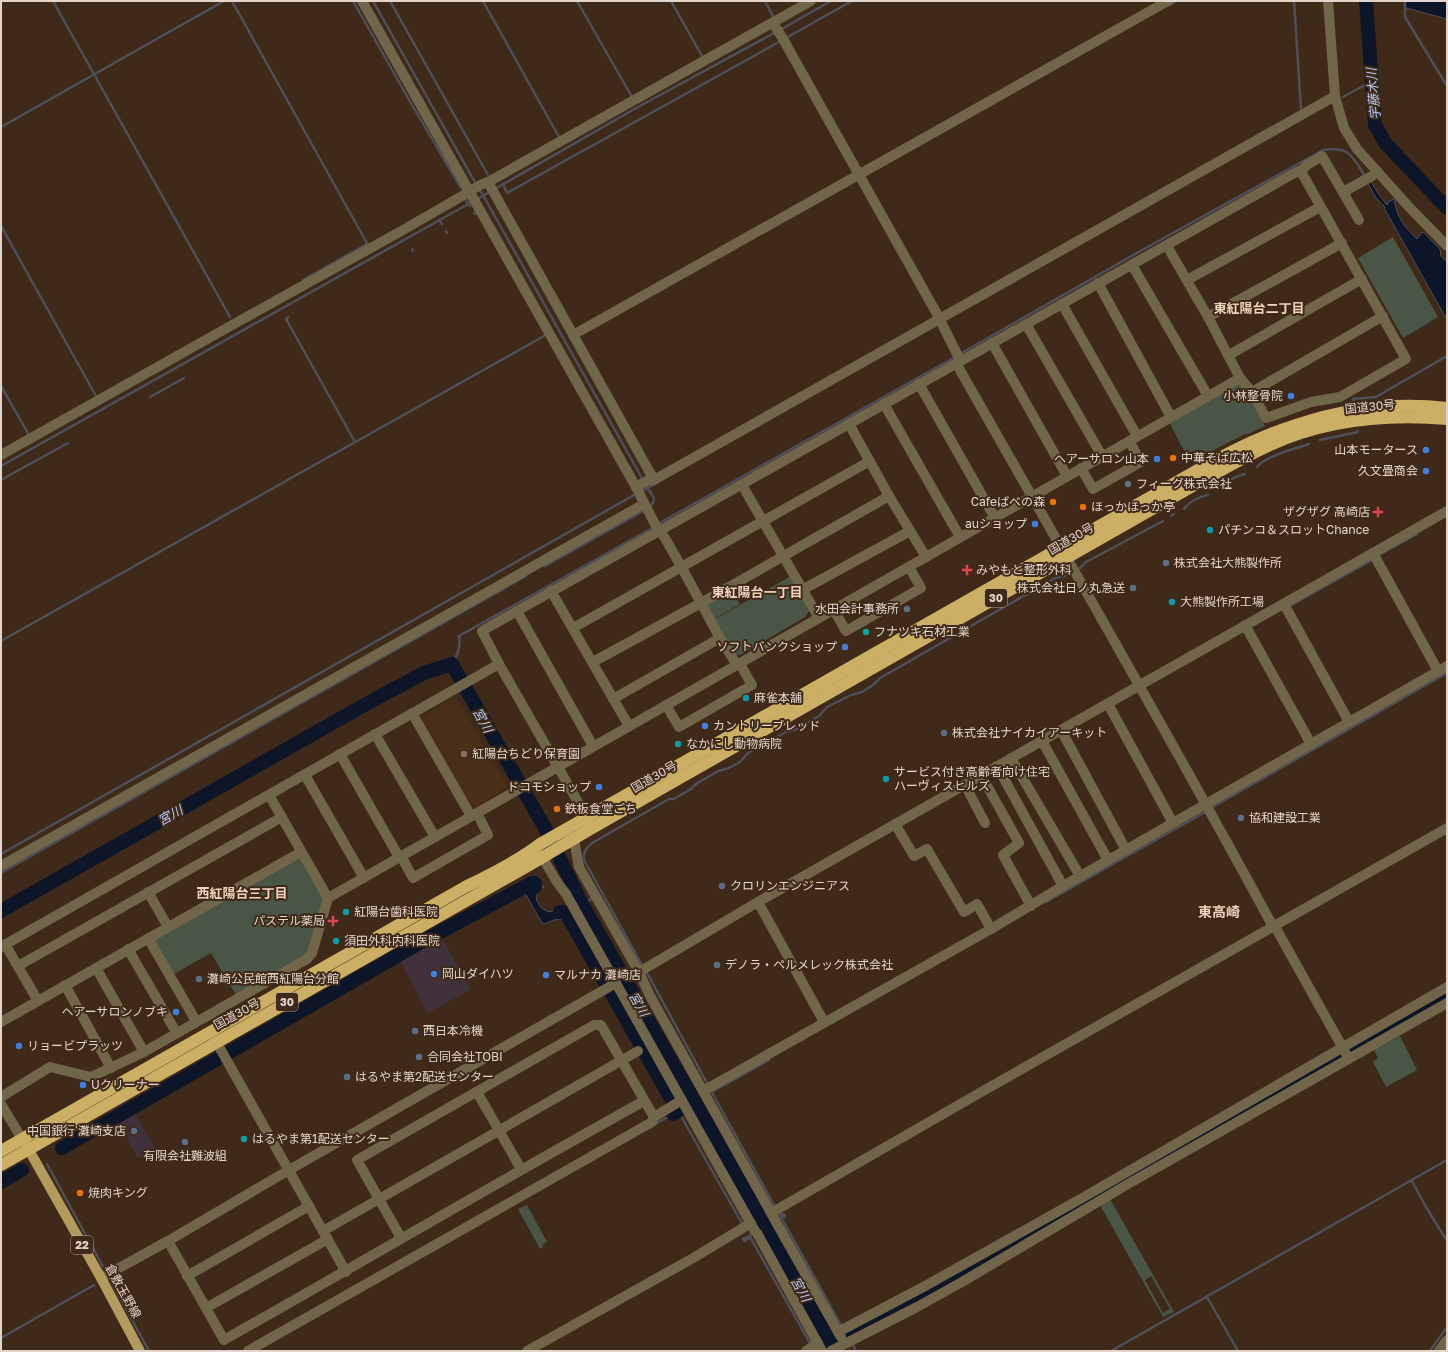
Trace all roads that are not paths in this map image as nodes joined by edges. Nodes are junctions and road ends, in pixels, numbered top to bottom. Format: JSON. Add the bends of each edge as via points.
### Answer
{"nodes":[{"id":1,"x":362,"y":1,"type":"edge"},
{"id":2,"x":811,"y":1,"type":"edge"},
{"id":3,"x":1168,"y":1,"type":"edge"},
{"id":4,"x":1328,"y":1,"type":"edge"},
{"id":5,"x":776,"y":28,"type":"junction"},
{"id":6,"x":1335,"y":96,"type":"junction"},
{"id":7,"x":1377,"y":171,"type":"junction"},
{"id":8,"x":1300,"y":172,"type":"junction"},
{"id":9,"x":859,"y":178,"type":"junction"},
{"id":10,"x":483,"y":188,"type":"junction"},
{"id":11,"x":1343,"y":192,"type":"junction"},
{"id":12,"x":1320,"y":207,"type":"junction"},
{"id":13,"x":1359,"y":220,"type":"dead end"},
{"id":14,"x":1342,"y":243,"type":"junction"},
{"id":15,"x":1167,"y":246,"type":"junction"},
{"id":16,"x":1447,"y":246,"type":"edge"},
{"id":17,"x":1132,"y":265,"type":"junction"},
{"id":18,"x":1362,"y":279,"type":"junction"},
{"id":19,"x":1187,"y":280,"type":"junction"},
{"id":20,"x":1098,"y":284,"type":"junction"},
{"id":21,"x":1062,"y":304,"type":"junction"},
{"id":22,"x":1383,"y":316,"type":"junction"},
{"id":23,"x":1208,"y":317,"type":"junction"},
{"id":24,"x":940,"y":322,"type":"junction"},
{"id":25,"x":1026,"y":324,"type":"junction"},
{"id":26,"x":573,"y":335,"type":"junction"},
{"id":27,"x":992,"y":343,"type":"junction"},
{"id":28,"x":1229,"y":356,"type":"junction"},
{"id":29,"x":958,"y":358,"type":"junction"},
{"id":30,"x":1240,"y":378,"type":"junction"},
{"id":31,"x":919,"y":384,"type":"junction"},
{"id":32,"x":1252,"y":392,"type":"junction"},
{"id":33,"x":1208,"y":396,"type":"junction"},
{"id":34,"x":884,"y":404,"type":"junction"},
{"id":35,"x":1447,"y":408,"type":"edge"},
{"id":36,"x":1171,"y":417,"type":"junction"},
{"id":37,"x":1447,"y":419,"type":"edge"},
{"id":38,"x":849,"y":424,"type":"junction"},
{"id":39,"x":1133,"y":438,"type":"junction"},
{"id":40,"x":1,"y":455,"type":"edge"},
{"id":41,"x":1102,"y":456,"type":"junction"},
{"id":42,"x":870,"y":461,"type":"junction"},
{"id":43,"x":1081,"y":468,"type":"junction"},
{"id":44,"x":1067,"y":476,"type":"junction"},
{"id":45,"x":645,"y":483,"type":"junction"},
{"id":46,"x":742,"y":485,"type":"junction"},
{"id":47,"x":889,"y":496,"type":"junction"},
{"id":48,"x":1032,"y":497,"type":"junction"},
{"id":49,"x":645,"y":507,"type":"junction"},
{"id":50,"x":1447,"y":511,"type":"edge"},
{"id":51,"x":995,"y":518,"type":"junction"},
{"id":52,"x":763,"y":522,"type":"junction"},
{"id":53,"x":657,"y":527,"type":"junction"},
{"id":54,"x":910,"y":530,"type":"junction"},
{"id":55,"x":960,"y":537,"type":"junction"},
{"id":56,"x":1064,"y":552,"type":"junction"},
{"id":57,"x":1373,"y":553,"type":"junction"},
{"id":58,"x":783,"y":556,"type":"junction"},
{"id":59,"x":926,"y":557,"type":"junction"},
{"id":60,"x":909,"y":567,"type":"junction"},
{"id":61,"x":682,"y":568,"type":"junction"},
{"id":62,"x":802,"y":590,"type":"junction"},
{"id":63,"x":551,"y":591,"type":"junction"},
{"id":64,"x":701,"y":603,"type":"junction"},
{"id":65,"x":1285,"y":606,"type":"junction"},
{"id":66,"x":834,"y":610,"type":"junction"},
{"id":67,"x":517,"y":611,"type":"junction"},
{"id":68,"x":819,"y":618,"type":"junction"},
{"id":69,"x":573,"y":628,"type":"junction"},
{"id":70,"x":1247,"y":628,"type":"junction"},
{"id":71,"x":720,"y":638,"type":"junction"},
{"id":72,"x":593,"y":662,"type":"junction"},
{"id":73,"x":499,"y":664,"type":"junction"},
{"id":74,"x":738,"y":664,"type":"junction"},
{"id":75,"x":1443,"y":669,"type":"edge"},
{"id":76,"x":1139,"y":686,"type":"junction"},
{"id":77,"x":613,"y":699,"type":"junction"},
{"id":78,"x":666,"y":705,"type":"junction"},
{"id":79,"x":1109,"y":706,"type":"junction"},
{"id":80,"x":412,"y":713,"type":"junction"},
{"id":81,"x":1349,"y":722,"type":"junction"},
{"id":82,"x":629,"y":726,"type":"junction"},
{"id":83,"x":1062,"y":733,"type":"junction"},
{"id":84,"x":375,"y":734,"type":"junction"},
{"id":85,"x":1043,"y":744,"type":"junction"},
{"id":86,"x":1311,"y":744,"type":"junction"},
{"id":87,"x":593,"y":746,"type":"junction"},
{"id":88,"x":340,"y":754,"type":"junction"},
{"id":89,"x":1013,"y":761,"type":"junction"},
{"id":90,"x":557,"y":767,"type":"junction"},
{"id":91,"x":999,"y":769,"type":"junction"},
{"id":92,"x":305,"y":775,"type":"junction"},
{"id":93,"x":983,"y":778,"type":"junction"},
{"id":94,"x":966,"y":788,"type":"junction"},
{"id":95,"x":269,"y":795,"type":"junction"},
{"id":96,"x":1208,"y":808,"type":"junction"},
{"id":97,"x":474,"y":815,"type":"junction"},
{"id":98,"x":282,"y":817,"type":"junction"},
{"id":99,"x":985,"y":822,"type":"dead end"},
{"id":100,"x":589,"y":823,"type":"junction"},
{"id":101,"x":1173,"y":823,"type":"junction"},
{"id":102,"x":897,"y":827,"type":"junction"},
{"id":103,"x":1447,"y":828,"type":"edge"},
{"id":104,"x":566,"y":836,"type":"junction"},
{"id":105,"x":435,"y":837,"type":"junction"},
{"id":106,"x":1126,"y":850,"type":"junction"},
{"id":107,"x":541,"y":851,"type":"junction"},
{"id":108,"x":302,"y":852,"type":"junction"},
{"id":109,"x":400,"y":857,"type":"junction"},
{"id":110,"x":1108,"y":860,"type":"junction"},
{"id":111,"x":1,"y":866,"type":"edge"},
{"id":112,"x":1080,"y":876,"type":"junction"},
{"id":113,"x":364,"y":878,"type":"junction"},
{"id":114,"x":1063,"y":886,"type":"junction"},
{"id":115,"x":148,"y":892,"type":"junction"},
{"id":116,"x":328,"y":898,"type":"junction"},
{"id":117,"x":759,"y":904,"type":"junction"},
{"id":118,"x":1031,"y":906,"type":"junction"},
{"id":119,"x":168,"y":927,"type":"junction"},
{"id":120,"x":991,"y":929,"type":"junction"},
{"id":121,"x":1276,"y":929,"type":"junction"},
{"id":122,"x":148,"y":938,"type":"junction"},
{"id":123,"x":3,"y":945,"type":"edge"},
{"id":124,"x":128,"y":950,"type":"junction"},
{"id":125,"x":18,"y":966,"type":"junction"},
{"id":126,"x":96,"y":968,"type":"junction"},
{"id":127,"x":642,"y":970,"type":"junction"},
{"id":128,"x":65,"y":985,"type":"junction"},
{"id":129,"x":610,"y":986,"type":"junction"},
{"id":130,"x":1447,"y":987,"type":"edge"},
{"id":131,"x":38,"y":1001,"type":"junction"},
{"id":132,"x":1447,"y":1003,"type":"edge"},
{"id":133,"x":1,"y":1022,"type":"edge"},
{"id":134,"x":196,"y":1022,"type":"junction"},
{"id":135,"x":824,"y":1022,"type":"junction"},
{"id":136,"x":176,"y":1032,"type":"junction"},
{"id":137,"x":219,"y":1046,"type":"junction"},
{"id":138,"x":638,"y":1051,"type":"dead end"},
{"id":139,"x":144,"y":1052,"type":"junction"},
{"id":140,"x":1345,"y":1053,"type":"junction"},
{"id":141,"x":621,"y":1060,"type":"junction"},
{"id":142,"x":111,"y":1068,"type":"junction"},
{"id":143,"x":708,"y":1089,"type":"junction"},
{"id":144,"x":477,"y":1092,"type":"junction"},
{"id":145,"x":1,"y":1097,"type":"edge"},
{"id":146,"x":644,"y":1100,"type":"junction"},
{"id":147,"x":1,"y":1104,"type":"edge"},
{"id":148,"x":677,"y":1104,"type":"junction"},
{"id":149,"x":654,"y":1117,"type":"junction"},
{"id":150,"x":499,"y":1131,"type":"junction"},
{"id":151,"x":25,"y":1144,"type":"junction"},
{"id":152,"x":1,"y":1151,"type":"edge"},
{"id":153,"x":1,"y":1164,"type":"edge"},
{"id":154,"x":522,"y":1169,"type":"junction"},
{"id":155,"x":289,"y":1170,"type":"junction"},
{"id":156,"x":379,"y":1199,"type":"junction"},
{"id":157,"x":309,"y":1206,"type":"junction"},
{"id":158,"x":775,"y":1215,"type":"junction"},
{"id":159,"x":750,"y":1228,"type":"junction"},
{"id":160,"x":325,"y":1235,"type":"junction"},
{"id":161,"x":401,"y":1238,"type":"junction"},
{"id":162,"x":168,"y":1241,"type":"junction"},
{"id":163,"x":346,"y":1272,"type":"junction"},
{"id":164,"x":105,"y":1275,"type":"junction"},
{"id":165,"x":187,"y":1276,"type":"junction"},
{"id":166,"x":206,"y":1308,"type":"junction"},
{"id":167,"x":842,"y":1337,"type":"junction"},
{"id":168,"x":1447,"y":1340,"type":"edge"},
{"id":169,"x":815,"y":1348,"type":"edge"},
{"id":170,"x":140,"y":1351,"type":"edge"},
{"id":171,"x":248,"y":1351,"type":"edge"},
{"id":172,"x":528,"y":1351,"type":"edge"},
{"id":173,"x":831,"y":1351,"type":"edge"},
{"id":174,"x":1440,"y":1351,"type":"edge"}],
"edges":[{"from":1,"to":10,"type":"street"},
{"from":2,"to":5,"type":"street"},
{"from":3,"to":9,"type":"street"},
{"from":4,"to":6,"type":"street"},
{"from":5,"to":9,"type":"street"},
{"from":5,"to":10,"type":"street"},
{"from":6,"to":7,"type":"street","via":[[1349,138]]},
{"from":6,"to":24,"type":"street"},
{"from":7,"to":11,"type":"street"},
{"from":7,"to":16,"type":"street"},
{"from":8,"to":11,"type":"street","via":[[1322,156]]},
{"from":8,"to":12,"type":"street"},
{"from":8,"to":15,"type":"street","via":[[1294,173]]},
{"from":9,"to":24,"type":"street"},
{"from":9,"to":26,"type":"street"},
{"from":10,"to":26,"type":"street"},
{"from":10,"to":40,"type":"street"},
{"from":10,"to":45,"type":"street"},
{"from":11,"to":13,"type":"street"},
{"from":12,"to":14,"type":"street"},
{"from":12,"to":19,"type":"street"},
{"from":14,"to":18,"type":"street"},
{"from":14,"to":23,"type":"street"},
{"from":15,"to":17,"type":"street"},
{"from":15,"to":19,"type":"street"},
{"from":17,"to":20,"type":"street"},
{"from":17,"to":33,"type":"street"},
{"from":18,"to":22,"type":"street"},
{"from":18,"to":28,"type":"street"},
{"from":19,"to":23,"type":"street"},
{"from":20,"to":21,"type":"street"},
{"from":20,"to":36,"type":"street"},
{"from":21,"to":25,"type":"street"},
{"from":21,"to":39,"type":"street"},
{"from":22,"to":32,"type":"street"},
{"from":22,"to":32,"type":"street","via":[[1406,359],[1340,397],[1311,402],[1266,418]]},
{"from":23,"to":28,"type":"street"},
{"from":24,"to":29,"type":"street"},
{"from":24,"to":45,"type":"street"},
{"from":25,"to":27,"type":"street"},
{"from":25,"to":41,"type":"street"},
{"from":26,"to":45,"type":"street"},
{"from":27,"to":29,"type":"street"},
{"from":27,"to":44,"type":"street"},
{"from":28,"to":30,"type":"street"},
{"from":29,"to":31,"type":"street"},
{"from":29,"to":48,"type":"street"},
{"from":30,"to":32,"type":"street"},
{"from":30,"to":33,"type":"street"},
{"from":31,"to":34,"type":"street"},
{"from":31,"to":51,"type":"street"},
{"from":33,"to":36,"type":"street"},
{"from":34,"to":38,"type":"street"},
{"from":34,"to":55,"type":"street"},
{"from":35,"to":56,"type":"highway","name":"国道30号","number":"30","via":[[1369,408],[1321,418],[1268,435],[1223,456]]},
{"from":36,"to":39,"type":"street"},
{"from":37,"to":56,"type":"highway","name":"国道30号","number":"30","via":[[1370,419],[1299,434],[1271,445]]},
{"from":38,"to":42,"type":"street"},
{"from":38,"to":46,"type":"street"},
{"from":39,"to":41,"type":"street"},
{"from":39,"to":43,"type":"street","via":[[1141,462],[1093,489]]},
{"from":41,"to":43,"type":"street"},
{"from":42,"to":47,"type":"street"},
{"from":42,"to":52,"type":"street"},
{"from":43,"to":44,"type":"street"},
{"from":44,"to":48,"type":"street"},
{"from":45,"to":49,"type":"street"},
{"from":46,"to":52,"type":"street"},
{"from":46,"to":53,"type":"street"},
{"from":47,"to":54,"type":"street"},
{"from":47,"to":58,"type":"street"},
{"from":48,"to":51,"type":"street"},
{"from":48,"to":56,"type":"street"},
{"from":49,"to":53,"type":"street"},
{"from":49,"to":111,"type":"street"},
{"from":50,"to":57,"type":"street"},
{"from":51,"to":55,"type":"street"},
{"from":52,"to":58,"type":"street"},
{"from":52,"to":61,"type":"street"},
{"from":53,"to":61,"type":"street"},
{"from":53,"to":63,"type":"street"},
{"from":54,"to":59,"type":"street"},
{"from":54,"to":62,"type":"street"},
{"from":55,"to":59,"type":"street"},
{"from":56,"to":76,"type":"street"},
{"from":56,"to":100,"type":"highway","name":"国道30号","number":"30"},
{"from":57,"to":65,"type":"street"},
{"from":57,"to":75,"type":"street"},
{"from":58,"to":62,"type":"street"},
{"from":58,"to":64,"type":"street"},
{"from":59,"to":60,"type":"street"},
{"from":60,"to":66,"type":"street"},
{"from":60,"to":66,"type":"street","via":[[921,588],[846,631]]},
{"from":61,"to":64,"type":"street"},
{"from":61,"to":69,"type":"street"},
{"from":62,"to":68,"type":"street"},
{"from":63,"to":67,"type":"street"},
{"from":63,"to":69,"type":"street"},
{"from":64,"to":71,"type":"street"},
{"from":64,"to":72,"type":"street"},
{"from":65,"to":70,"type":"street"},
{"from":65,"to":81,"type":"street"},
{"from":66,"to":68,"type":"street"},
{"from":67,"to":73,"type":"street","via":[[482,631]]},
{"from":67,"to":87,"type":"street"},
{"from":68,"to":74,"type":"street"},
{"from":69,"to":72,"type":"street"},
{"from":70,"to":76,"type":"street"},
{"from":70,"to":86,"type":"street"},
{"from":71,"to":74,"type":"street"},
{"from":71,"to":77,"type":"street"},
{"from":72,"to":77,"type":"street"},
{"from":73,"to":80,"type":"street"},
{"from":73,"to":90,"type":"street"},
{"from":74,"to":78,"type":"street"},
{"from":74,"to":78,"type":"street","via":[[752,686],[679,727]]},
{"from":75,"to":81,"type":"street"},
{"from":76,"to":79,"type":"street"},
{"from":76,"to":96,"type":"street"},
{"from":77,"to":82,"type":"street"},
{"from":78,"to":82,"type":"street"},
{"from":79,"to":83,"type":"street"},
{"from":79,"to":101,"type":"street"},
{"from":80,"to":84,"type":"street"},
{"from":80,"to":97,"type":"street"},
{"from":81,"to":86,"type":"street"},
{"from":82,"to":87,"type":"street"},
{"from":83,"to":85,"type":"street"},
{"from":83,"to":106,"type":"street"},
{"from":84,"to":88,"type":"street"},
{"from":84,"to":105,"type":"street"},
{"from":85,"to":89,"type":"street"},
{"from":85,"to":110,"type":"street"},
{"from":86,"to":96,"type":"street"},
{"from":87,"to":90,"type":"street"},
{"from":88,"to":92,"type":"street"},
{"from":88,"to":109,"type":"street"},
{"from":89,"to":91,"type":"street"},
{"from":89,"to":112,"type":"street"},
{"from":90,"to":97,"type":"street"},
{"from":90,"to":100,"type":"street"},
{"from":91,"to":93,"type":"street"},
{"from":91,"to":114,"type":"street"},
{"from":92,"to":95,"type":"street"},
{"from":92,"to":113,"type":"street"},
{"from":93,"to":94,"type":"street"},
{"from":93,"to":118,"type":"street","via":[[1019,843],[1003,855]]},
{"from":94,"to":99,"type":"street"},
{"from":94,"to":102,"type":"street"},
{"from":95,"to":98,"type":"street"},
{"from":95,"to":123,"type":"street"},
{"from":96,"to":101,"type":"street"},
{"from":96,"to":121,"type":"street"},
{"from":97,"to":105,"type":"street"},
{"from":97,"to":109,"type":"street","via":[[488,835],[413,878]]},
{"from":98,"to":108,"type":"street"},
{"from":98,"to":115,"type":"street"},
{"from":100,"to":104,"type":"highway","name":"国道30号","number":"30"},
{"from":101,"to":106,"type":"street"},
{"from":102,"to":117,"type":"street"},
{"from":102,"to":120,"type":"street","via":[[914,856],[927,849],[964,912],[977,904]]},
{"from":103,"to":121,"type":"street"},
{"from":104,"to":107,"type":"highway","name":"国道30号","number":"30"},
{"from":104,"to":127,"type":"street","via":[[575,845],[579,867]]},
{"from":105,"to":109,"type":"street"},
{"from":106,"to":110,"type":"street"},
{"from":107,"to":129,"type":"street","via":[[566,894]]},
{"from":107,"to":137,"type":"highway","name":"国道30号","number":"30","via":[[467,886]]},
{"from":108,"to":116,"type":"street"},
{"from":108,"to":119,"type":"street"},
{"from":109,"to":113,"type":"street"},
{"from":110,"to":112,"type":"street"},
{"from":112,"to":114,"type":"street"},
{"from":113,"to":116,"type":"street"},
{"from":114,"to":118,"type":"street"},
{"from":115,"to":119,"type":"street"},
{"from":115,"to":125,"type":"street"},
{"from":116,"to":134,"type":"street","via":[[310,956]]},
{"from":117,"to":127,"type":"street"},
{"from":117,"to":135,"type":"street"},
{"from":118,"to":120,"type":"street"},
{"from":119,"to":122,"type":"street"},
{"from":120,"to":135,"type":"street"},
{"from":121,"to":140,"type":"street"},
{"from":121,"to":158,"type":"street","via":[[983,1091]]},
{"from":122,"to":124,"type":"street"},
{"from":122,"to":134,"type":"street"},
{"from":123,"to":125,"type":"street"},
{"from":124,"to":126,"type":"street"},
{"from":124,"to":136,"type":"street"},
{"from":125,"to":131,"type":"street"},
{"from":126,"to":128,"type":"street"},
{"from":126,"to":139,"type":"street"},
{"from":127,"to":143,"type":"street","via":[[650,996]]},
{"from":128,"to":131,"type":"street"},
{"from":128,"to":142,"type":"street"},
{"from":129,"to":148,"type":"street"},
{"from":129,"to":155,"type":"street"},
{"from":130,"to":140,"type":"street"},
{"from":131,"to":133,"type":"street"},
{"from":132,"to":140,"type":"street"},
{"from":134,"to":136,"type":"street"},
{"from":135,"to":143,"type":"street"},
{"from":136,"to":139,"type":"street"},
{"from":137,"to":151,"type":"highway","name":"国道30号","number":"30"},
{"from":137,"to":155,"type":"street"},
{"from":138,"to":141,"type":"street"},
{"from":139,"to":142,"type":"street"},
{"from":140,"to":167,"type":"street","via":[[927,1285]]},
{"from":140,"to":167,"type":"street","via":[[962,1282]]},
{"from":141,"to":144,"type":"street","via":[[600,1025],[594,1025]]},
{"from":141,"to":146,"type":"street"},
{"from":141,"to":150,"type":"street"},
{"from":142,"to":145,"type":"street","via":[[91,1077],[50,1068]]},
{"from":143,"to":158,"type":"street"},
{"from":144,"to":150,"type":"street"},
{"from":144,"to":156,"type":"street","via":[[357,1160]]},
{"from":146,"to":149,"type":"street"},
{"from":146,"to":154,"type":"street"},
{"from":147,"to":151,"type":"street"},
{"from":148,"to":149,"type":"street"},
{"from":148,"to":159,"type":"street"},
{"from":149,"to":171,"type":"street","via":[[652,1122]]},
{"from":150,"to":154,"type":"street"},
{"from":150,"to":156,"type":"street"},
{"from":151,"to":152,"type":"highway","name":"国道30号","number":"30"},
{"from":151,"to":153,"type":"highway","name":"国道30号","number":"30"},
{"from":151,"to":164,"type":"main road","name":"倉敷玉野線","number":"22"},
{"from":154,"to":161,"type":"street"},
{"from":155,"to":157,"type":"street"},
{"from":155,"to":162,"type":"street"},
{"from":156,"to":160,"type":"street"},
{"from":156,"to":161,"type":"street"},
{"from":157,"to":160,"type":"street"},
{"from":157,"to":165,"type":"street"},
{"from":158,"to":167,"type":"street"},
{"from":159,"to":169,"type":"street"},
{"from":159,"to":172,"type":"street"},
{"from":160,"to":163,"type":"street"},
{"from":160,"to":166,"type":"street"},
{"from":161,"to":163,"type":"street"},
{"from":162,"to":164,"type":"street"},
{"from":162,"to":165,"type":"street"},
{"from":163,"to":166,"type":"street","via":[[224,1340]]},
{"from":164,"to":170,"type":"main road","name":"倉敷玉野線","number":"22"},
{"from":165,"to":166,"type":"street"},
{"from":167,"to":173,"type":"street"},
{"from":168,"to":174,"type":"street"}]}
